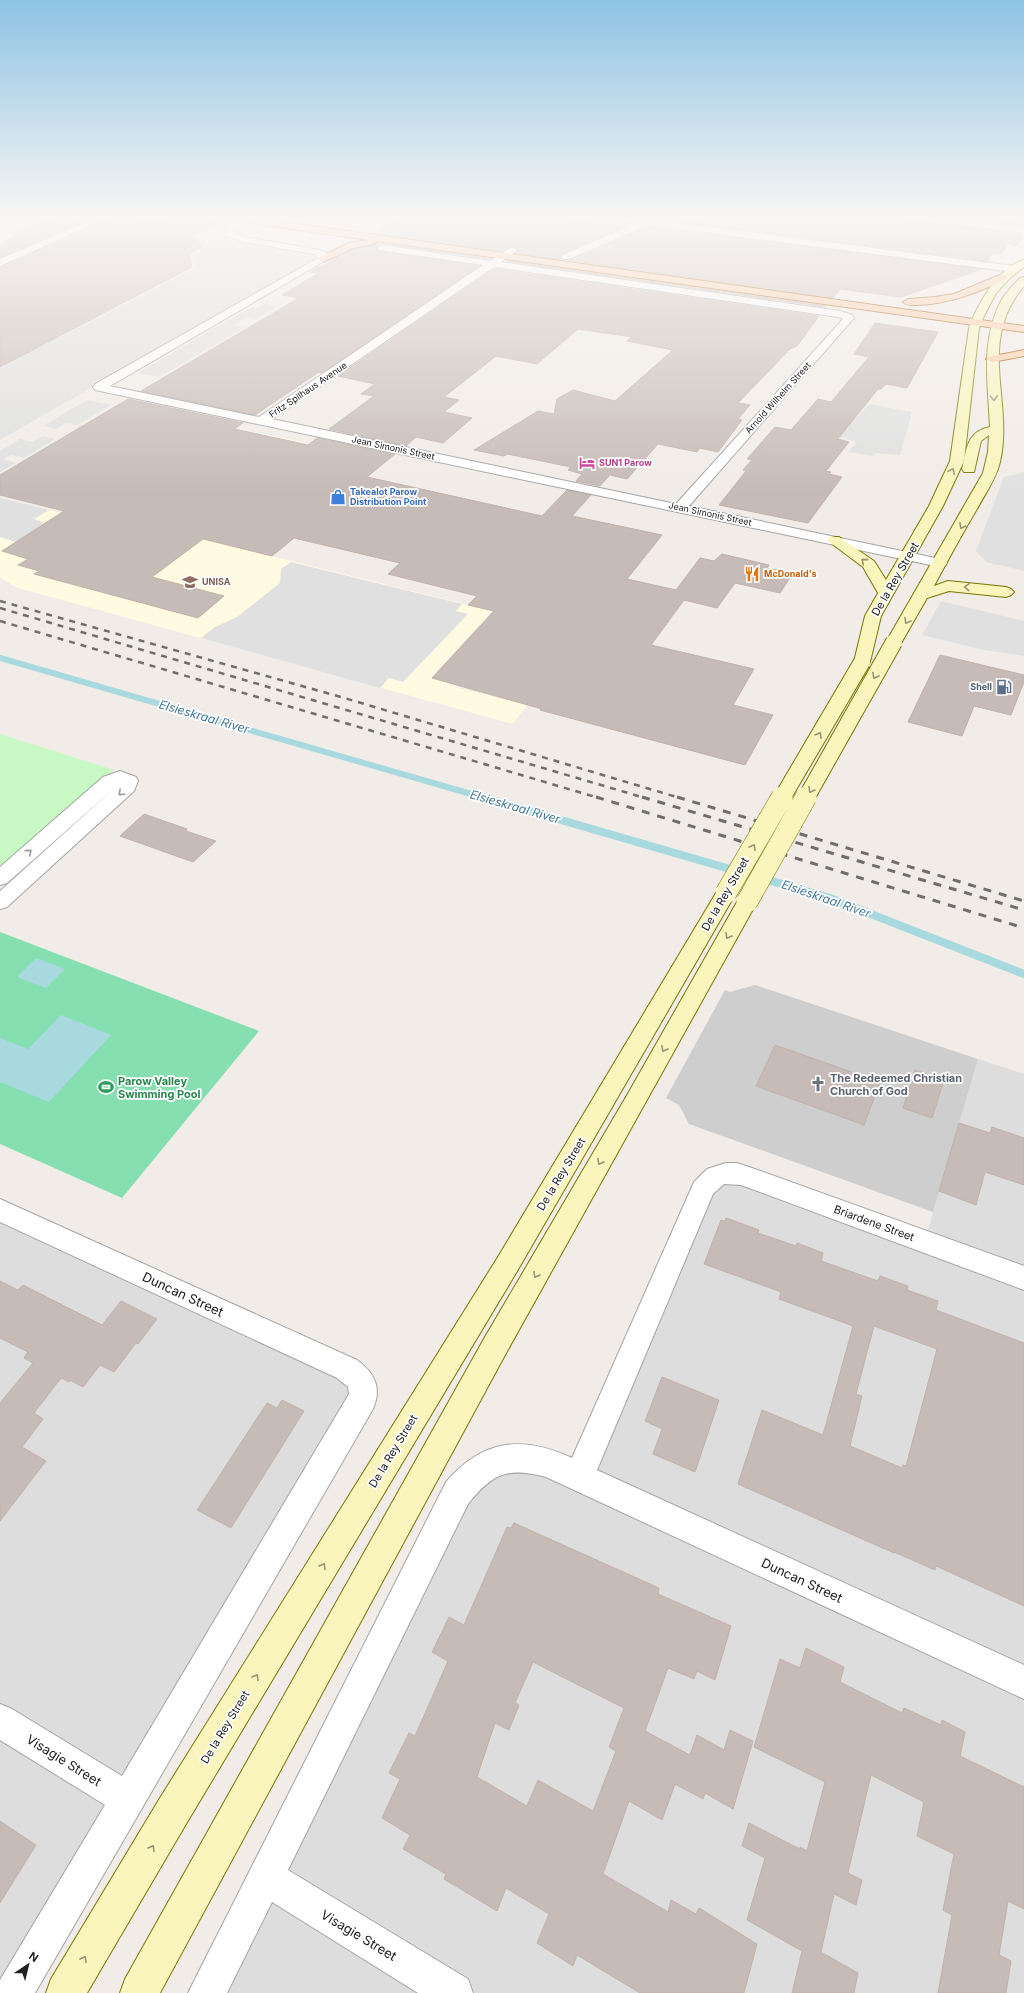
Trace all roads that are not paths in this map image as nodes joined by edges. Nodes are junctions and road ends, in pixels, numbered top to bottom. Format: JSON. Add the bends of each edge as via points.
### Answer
{"nodes":[{"id":1,"x":238,"y":308,"type":"edge"},
{"id":2,"x":426,"y":308,"type":"edge"},
{"id":3,"x":799,"y":308,"type":"edge"},
{"id":4,"x":905,"y":308,"type":"edge"},
{"id":5,"x":925,"y":308,"type":"edge"},
{"id":6,"x":983,"y":308,"type":"edge"},
{"id":7,"x":1003,"y":308,"type":"edge"},
{"id":8,"x":977,"y":318,"type":"junction"},
{"id":9,"x":1024,"y":320,"type":"edge"},
{"id":10,"x":997,"y":321,"type":"junction"},
{"id":11,"x":1024,"y":329,"type":"edge"},
{"id":12,"x":1024,"y":352,"type":"edge"},
{"id":13,"x":992,"y":359,"type":"junction"},
{"id":14,"x":261,"y":421,"type":"junction"},
{"id":15,"x":996,"y":430,"type":"junction"},
{"id":16,"x":936,"y":506,"type":"junction"},
{"id":17,"x":680,"y":508,"type":"junction"},
{"id":18,"x":834,"y":540,"type":"junction"},
{"id":19,"x":908,"y":556,"type":"junction"},
{"id":20,"x":940,"y":563,"type":"junction"},
{"id":21,"x":885,"y":592,"type":"junction"},
{"id":22,"x":1006,"y":592,"type":"dead end"},
{"id":23,"x":921,"y":595,"type":"junction"},
{"id":24,"x":2,"y":892,"type":"edge"},
{"id":25,"x":736,"y":897,"type":"junction"},
{"id":26,"x":0,"y":1210,"type":"edge"},
{"id":27,"x":1024,"y":1278,"type":"edge"},
{"id":28,"x":579,"y":1477,"type":"junction"},
{"id":29,"x":1024,"y":1682,"type":"edge"},
{"id":30,"x":0,"y":1721,"type":"edge"},
{"id":31,"x":128,"y":1799,"type":"junction"},
{"id":32,"x":265,"y":1877,"type":"junction"},
{"id":33,"x":14,"y":1993,"type":"edge"},
{"id":34,"x":65,"y":1993,"type":"edge"},
{"id":35,"x":139,"y":1993,"type":"edge"},
{"id":36,"x":207,"y":1993,"type":"edge"},
{"id":37,"x":454,"y":1993,"type":"edge"}],
"edges":[{"from":1,"to":14,"type":"street","name":"Jean Simonis Street","via":[[99,387]]},
{"from":2,"to":14,"type":"street","name":"Fritz Spilhaus Avenue"},
{"from":3,"to":17,"type":"street","name":"Arnold Wilhelm Street","via":[[840,314],[849,318]]},
{"from":4,"to":8,"type":"main road"},
{"from":5,"to":8,"type":"main road"},
{"from":6,"to":8,"type":"main road"},
{"from":7,"to":10,"type":"main road","name":"De la Rey Street"},
{"from":8,"to":10,"type":"main road"},
{"from":16,"to":8,"type":"main road","name":"De la Rey Street","one_way":true,"via":[[957,461]]},
{"from":9,"to":10,"type":"main road"},
{"from":10,"to":11,"type":"main road"},
{"from":10,"to":13,"type":"main road","name":"De la Rey Street"},
{"from":12,"to":13,"type":"main road"},
{"from":13,"to":15,"type":"main road","name":"De la Rey Street","one_way":true},
{"from":14,"to":17,"type":"street","name":"Jean Simonis Street"},
{"from":15,"to":16,"type":"main road","via":[[978,436],[971,464],[962,483],[957,491]]},
{"from":15,"to":20,"type":"main road","name":"De la Rey Street","one_way":true,"via":[[995,452],[990,473]]},
{"from":16,"to":19,"type":"main road","name":"De la Rey Street"},
{"from":17,"to":18,"type":"street","name":"Jean Simonis Street"},
{"from":18,"to":19,"type":"street","name":"Jean Simonis Street"},
{"from":21,"to":18,"type":"main road","one_way":true,"via":[[868,564]]},
{"from":19,"to":20,"type":"street","name":"Jean Simonis Street"},
{"from":19,"to":21,"type":"main road","name":"De la Rey Street"},
{"from":20,"to":23,"type":"main road","name":"De la Rey Street"},
{"from":25,"to":21,"type":"main road","name":"De la Rey Street","one_way":true,"bridge":true,"via":[[862,662],[873,616]]},
{"from":22,"to":23,"type":"main road","one_way":true,"via":[[948,586]]},
{"from":23,"to":25,"type":"main road","name":"De la Rey Street","one_way":true,"bridge":true},
{"from":24,"to":24,"type":"street","one_way":true,"via":[[110,781],[120,777],[129,781],[127,787]]},
{"from":34,"to":25,"type":"main road","name":"De la Rey Street","one_way":true,"via":[[507,1265]]},
{"from":25,"to":35,"type":"main road","name":"De la Rey Street","one_way":true,"via":[[634,1104],[495,1346]]},
{"from":26,"to":31,"type":"street","name":"Duncan Street","via":[[347,1369],[357,1376],[364,1391],[363,1399]]},
{"from":27,"to":28,"type":"street","name":"Briardene Street","via":[[743,1175],[732,1172],[714,1177],[703,1189]]},
{"from":28,"to":29,"type":"street","name":"Duncan Street"},
{"from":28,"to":32,"type":"street","via":[[533,1458],[515,1457],[487,1464],[466,1481],[457,1493]]},
{"from":30,"to":31,"type":"street","name":"Visagie Street"},
{"from":31,"to":33,"type":"street"},
{"from":32,"to":36,"type":"street"},
{"from":32,"to":37,"type":"street","name":"Visagie Street"}]}
